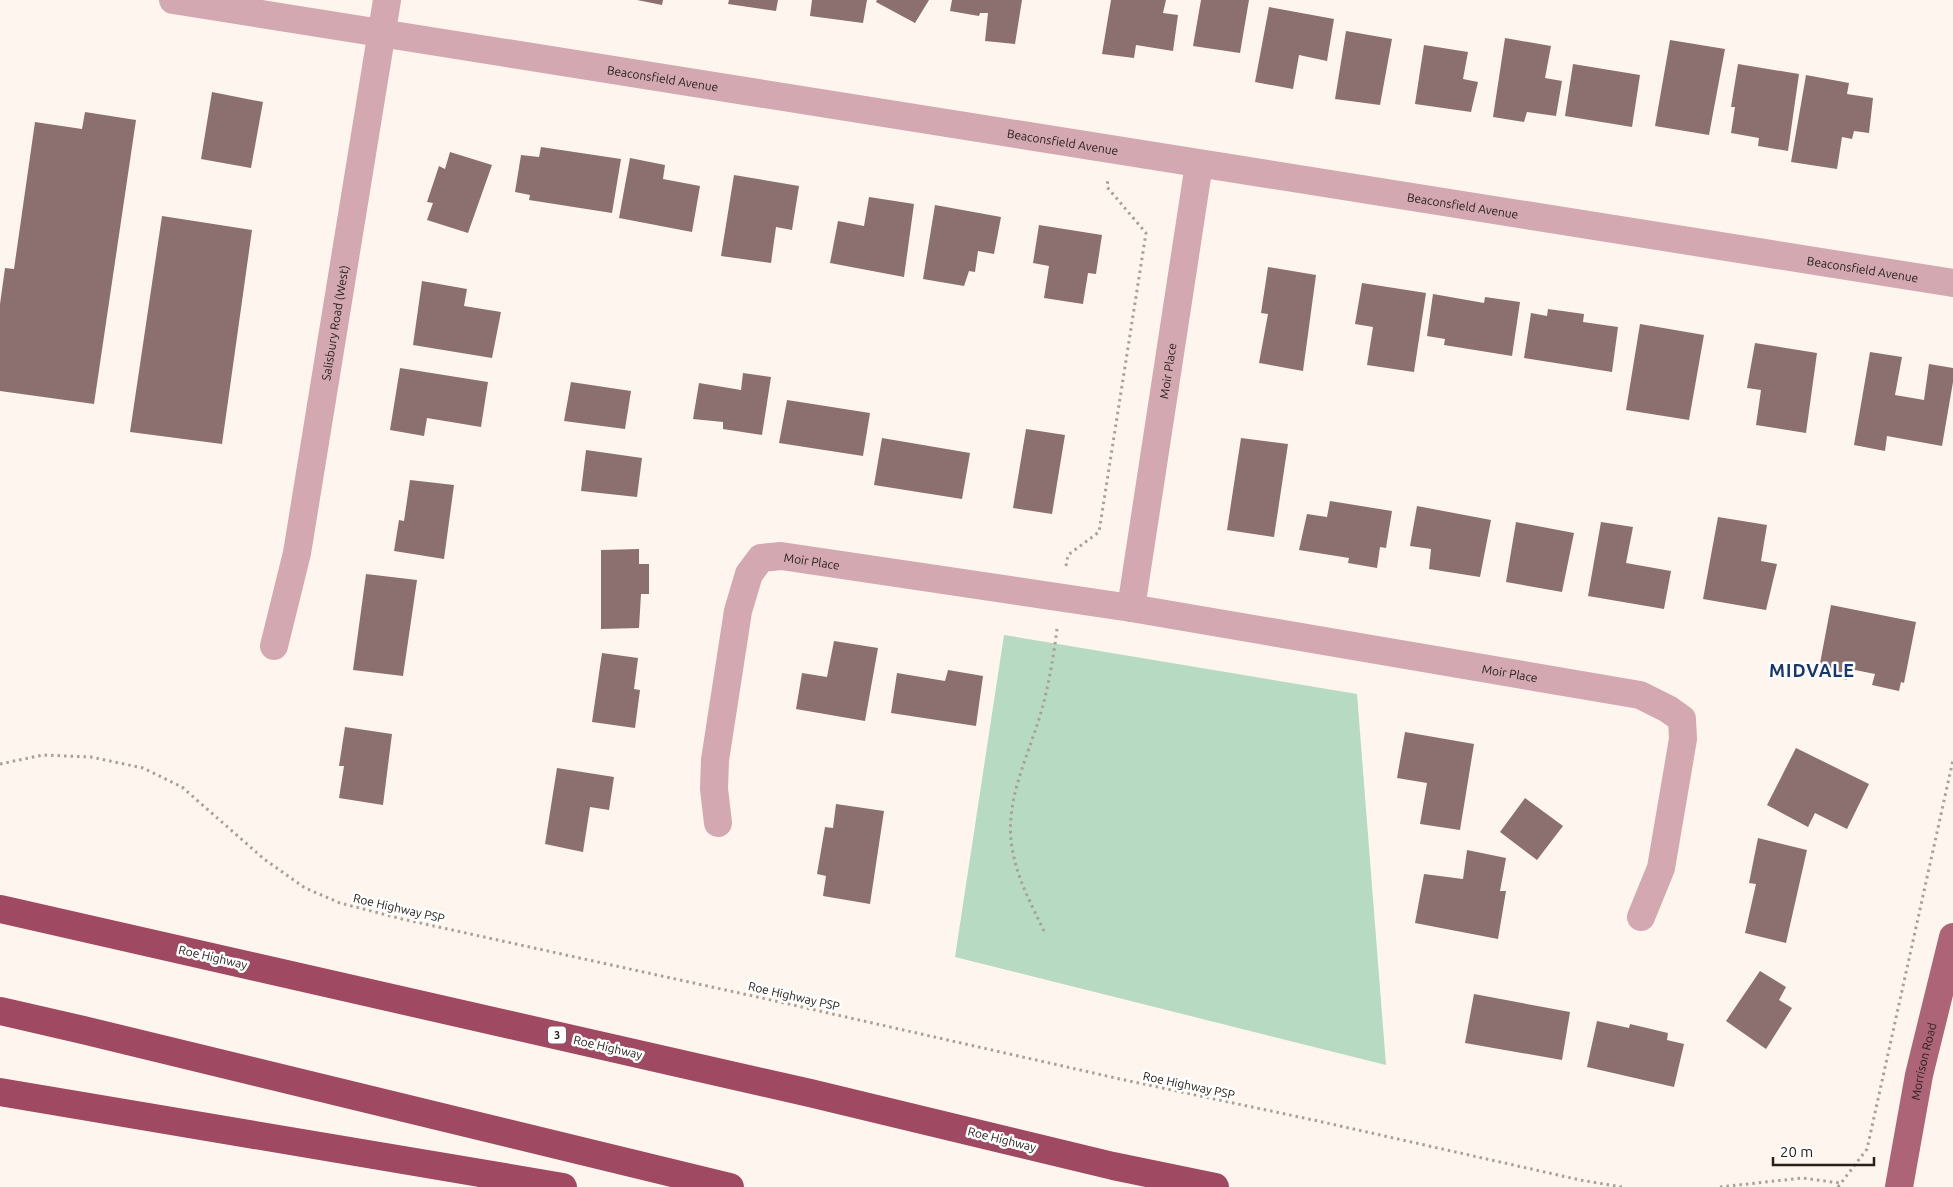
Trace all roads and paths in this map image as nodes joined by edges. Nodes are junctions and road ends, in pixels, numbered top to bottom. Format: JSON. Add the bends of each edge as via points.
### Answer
{"nodes":[{"id":1,"x":173,"y":0,"type":"edge"},
{"id":2,"x":387,"y":0,"type":"edge"},
{"id":3,"x":381,"y":33,"type":"junction"},
{"id":4,"x":1199,"y":164,"type":"junction"},
{"id":5,"x":1108,"y":178,"type":"dead end"},
{"id":6,"x":1953,"y":283,"type":"edge"},
{"id":7,"x":1061,"y":598,"type":"junction"},
{"id":8,"x":1131,"y":608,"type":"junction"},
{"id":9,"x":274,"y":646,"type":"dead end"},
{"id":10,"x":1953,"y":760,"type":"edge"},
{"id":11,"x":0,"y":764,"type":"edge"},
{"id":12,"x":718,"y":823,"type":"dead end"},
{"id":13,"x":0,"y":909,"type":"edge"},
{"id":14,"x":1641,"y":918,"type":"dead end"},
{"id":15,"x":1044,"y":931,"type":"dead end"},
{"id":16,"x":1953,"y":937,"type":"edge"},
{"id":17,"x":0,"y":1011,"type":"edge"},
{"id":18,"x":0,"y":1092,"type":"edge"},
{"id":19,"x":1839,"y":1185,"type":"edge"},
{"id":20,"x":563,"y":1187,"type":"edge"},
{"id":21,"x":730,"y":1187,"type":"edge"},
{"id":22,"x":1215,"y":1187,"type":"edge"},
{"id":23,"x":1622,"y":1187,"type":"edge"},
{"id":24,"x":1720,"y":1187,"type":"edge"},
{"id":25,"x":1899,"y":1187,"type":"edge"}],
"edges":[{"from":1,"to":3,"type":"street","name":"Beaconsfield Avenue"},
{"from":2,"to":3,"type":"street","name":"Salisbury Road (West)"},
{"from":3,"to":4,"type":"street","name":"Beaconsfield Avenue"},
{"from":3,"to":9,"type":"street","name":"Salisbury Road (West)","via":[[297,553]]},
{"from":4,"to":6,"type":"street","name":"Beaconsfield Avenue"},
{"from":4,"to":8,"type":"street","name":"Moir Place"},
{"from":5,"to":7,"type":"path","via":[[1107,187],[1146,233],[1099,532],[1068,555]]},
{"from":7,"to":8,"type":"street","name":"Moir Place"},
{"from":7,"to":12,"type":"street","name":"Moir Place","via":[[781,556],[761,558],[749,574],[738,611],[715,760]]},
{"from":7,"to":15,"type":"path","via":[[1050,676],[1011,809],[1013,853],[1023,887]]},
{"from":8,"to":14,"type":"street","name":"Moir Place","via":[[1640,695],[1668,709],[1682,719],[1682,739],[1662,868]]},
{"from":10,"to":19,"type":"path","via":[[1866,1149]]},
{"from":11,"to":23,"type":"path","name":"Roe Highway PSP","via":[[43,755],[91,757],[143,768],[182,787],[264,859],[305,888],[340,903],[1120,1079]]},
{"from":13,"to":22,"type":"highway","name":"Roe Highway","number":"3"},
{"from":16,"to":25,"type":"main road","name":"Morrison Road","via":[[1919,1075]]},
{"from":17,"to":21,"type":"highway"},
{"from":18,"to":20,"type":"highway"},
{"from":19,"to":24,"type":"path","via":[[1802,1178]]}]}
